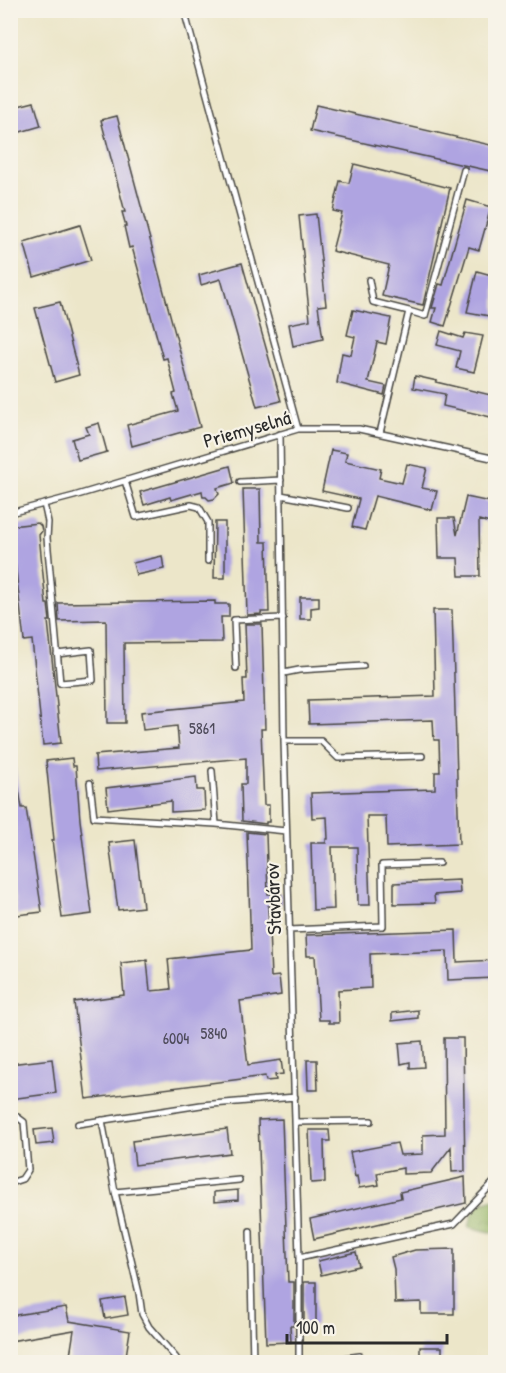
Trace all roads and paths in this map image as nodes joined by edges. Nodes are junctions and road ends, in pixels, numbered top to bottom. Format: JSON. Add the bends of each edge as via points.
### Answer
{"nodes":[{"id":1,"x":184,"y":10,"type":"edge"},
{"id":2,"x":464,"y":170,"type":"dead end"},
{"id":3,"x":369,"y":280,"type":"dead end"},
{"id":4,"x":409,"y":311,"type":"junction"},
{"id":5,"x":298,"y":429,"type":"junction"},
{"id":6,"x":380,"y":433,"type":"junction"},
{"id":7,"x":280,"y":434,"type":"junction"},
{"id":8,"x":495,"y":459,"type":"edge"},
{"id":9,"x":282,"y":480,"type":"junction"},
{"id":10,"x":125,"y":481,"type":"junction"},
{"id":11,"x":240,"y":482,"type":"dead end"},
{"id":12,"x":281,"y":495,"type":"junction"},
{"id":13,"x":44,"y":504,"type":"junction"},
{"id":14,"x":348,"y":508,"type":"dead end"},
{"id":15,"x":10,"y":513,"type":"edge"},
{"id":16,"x":208,"y":561,"type":"dead end"},
{"id":17,"x":283,"y":618,"type":"junction"},
{"id":18,"x":57,"y":654,"type":"junction"},
{"id":19,"x":363,"y":666,"type":"dead end"},
{"id":20,"x":236,"y":668,"type":"dead end"},
{"id":21,"x":284,"y":673,"type":"junction"},
{"id":22,"x":284,"y":741,"type":"junction"},
{"id":23,"x":422,"y":756,"type":"dead end"},
{"id":24,"x":212,"y":771,"type":"dead end"},
{"id":25,"x":90,"y":783,"type":"dead end"},
{"id":26,"x":216,"y":824,"type":"junction"},
{"id":27,"x":286,"y":831,"type":"junction"},
{"id":28,"x":439,"y":863,"type":"dead end"},
{"id":29,"x":289,"y":930,"type":"junction"},
{"id":30,"x":295,"y":1097,"type":"junction"},
{"id":31,"x":10,"y":1113,"type":"edge"},
{"id":32,"x":102,"y":1120,"type":"junction"},
{"id":33,"x":371,"y":1121,"type":"dead end"},
{"id":34,"x":295,"y":1122,"type":"junction"},
{"id":35,"x":78,"y":1124,"type":"dead end"},
{"id":36,"x":238,"y":1180,"type":"dead end"},
{"id":37,"x":495,"y":1180,"type":"edge"},
{"id":38,"x":10,"y":1183,"type":"edge"},
{"id":39,"x":115,"y":1192,"type":"junction"},
{"id":40,"x":250,"y":1231,"type":"dead end"},
{"id":41,"x":299,"y":1258,"type":"junction"},
{"id":42,"x":360,"y":1356,"type":"dead end"},
{"id":43,"x":178,"y":1362,"type":"edge"},
{"id":44,"x":253,"y":1362,"type":"edge"},
{"id":45,"x":299,"y":1362,"type":"edge"},
{"id":46,"x":315,"y":1362,"type":"edge"}],
"edges":[{"from":1,"to":5,"type":"lane"},
{"from":2,"to":4,"type":"lane","via":[[425,316]]},
{"from":3,"to":4,"type":"lane","via":[[374,302]]},
{"from":4,"to":6,"type":"lane"},
{"from":5,"to":6,"type":"lane","name":"Priemyselná"},
{"from":5,"to":7,"type":"lane","name":"Priemyselná"},
{"from":6,"to":8,"type":"lane","name":"Priemyselná"},
{"from":7,"to":9,"type":"lane","name":"Stavbárov"},
{"from":7,"to":10,"type":"lane","name":"Priemyselná"},
{"from":9,"to":11,"type":"lane"},
{"from":9,"to":12,"type":"lane","name":"Stavbárov"},
{"from":10,"to":13,"type":"lane","name":"Priemyselná"},
{"from":10,"to":16,"type":"lane","via":[[136,517],[191,505],[199,507],[208,522]]},
{"from":12,"to":14,"type":"lane"},
{"from":12,"to":17,"type":"lane","name":"Stavbárov"},
{"from":13,"to":15,"type":"lane","name":"Priemyselná"},
{"from":13,"to":18,"type":"lane"},
{"from":17,"to":20,"type":"lane","via":[[234,620]]},
{"from":17,"to":21,"type":"lane","name":"Stavbárov"},
{"from":18,"to":18,"type":"lane","via":[[91,650],[93,680],[60,683]]},
{"from":19,"to":21,"type":"lane"},
{"from":21,"to":22,"type":"lane","name":"Stavbárov"},
{"from":22,"to":23,"type":"lane","via":[[321,741],[338,758]]},
{"from":22,"to":27,"type":"lane","name":"Stavbárov"},
{"from":24,"to":26,"type":"lane"},
{"from":25,"to":26,"type":"lane","via":[[94,817]]},
{"from":26,"to":27,"type":"lane"},
{"from":27,"to":29,"type":"lane","name":"Stavbárov"},
{"from":28,"to":29,"type":"lane","via":[[382,865],[383,926]]},
{"from":29,"to":30,"type":"lane","name":"Stavbárov"},
{"from":30,"to":32,"type":"lane","via":[[201,1105]]},
{"from":30,"to":34,"type":"lane","name":"Stavbárov"},
{"from":31,"to":38,"type":"lane","via":[[24,1122],[28,1170],[22,1179]]},
{"from":32,"to":35,"type":"lane"},
{"from":32,"to":39,"type":"lane"},
{"from":33,"to":34,"type":"lane"},
{"from":34,"to":41,"type":"lane","name":"Stavbárov"},
{"from":36,"to":39,"type":"lane"},
{"from":37,"to":41,"type":"lane","via":[[453,1224]]},
{"from":39,"to":43,"type":"lane","via":[[142,1314]]},
{"from":40,"to":44,"type":"lane"},
{"from":41,"to":45,"type":"lane","name":"Stavbárov"},
{"from":42,"to":46,"type":"lane"}]}
